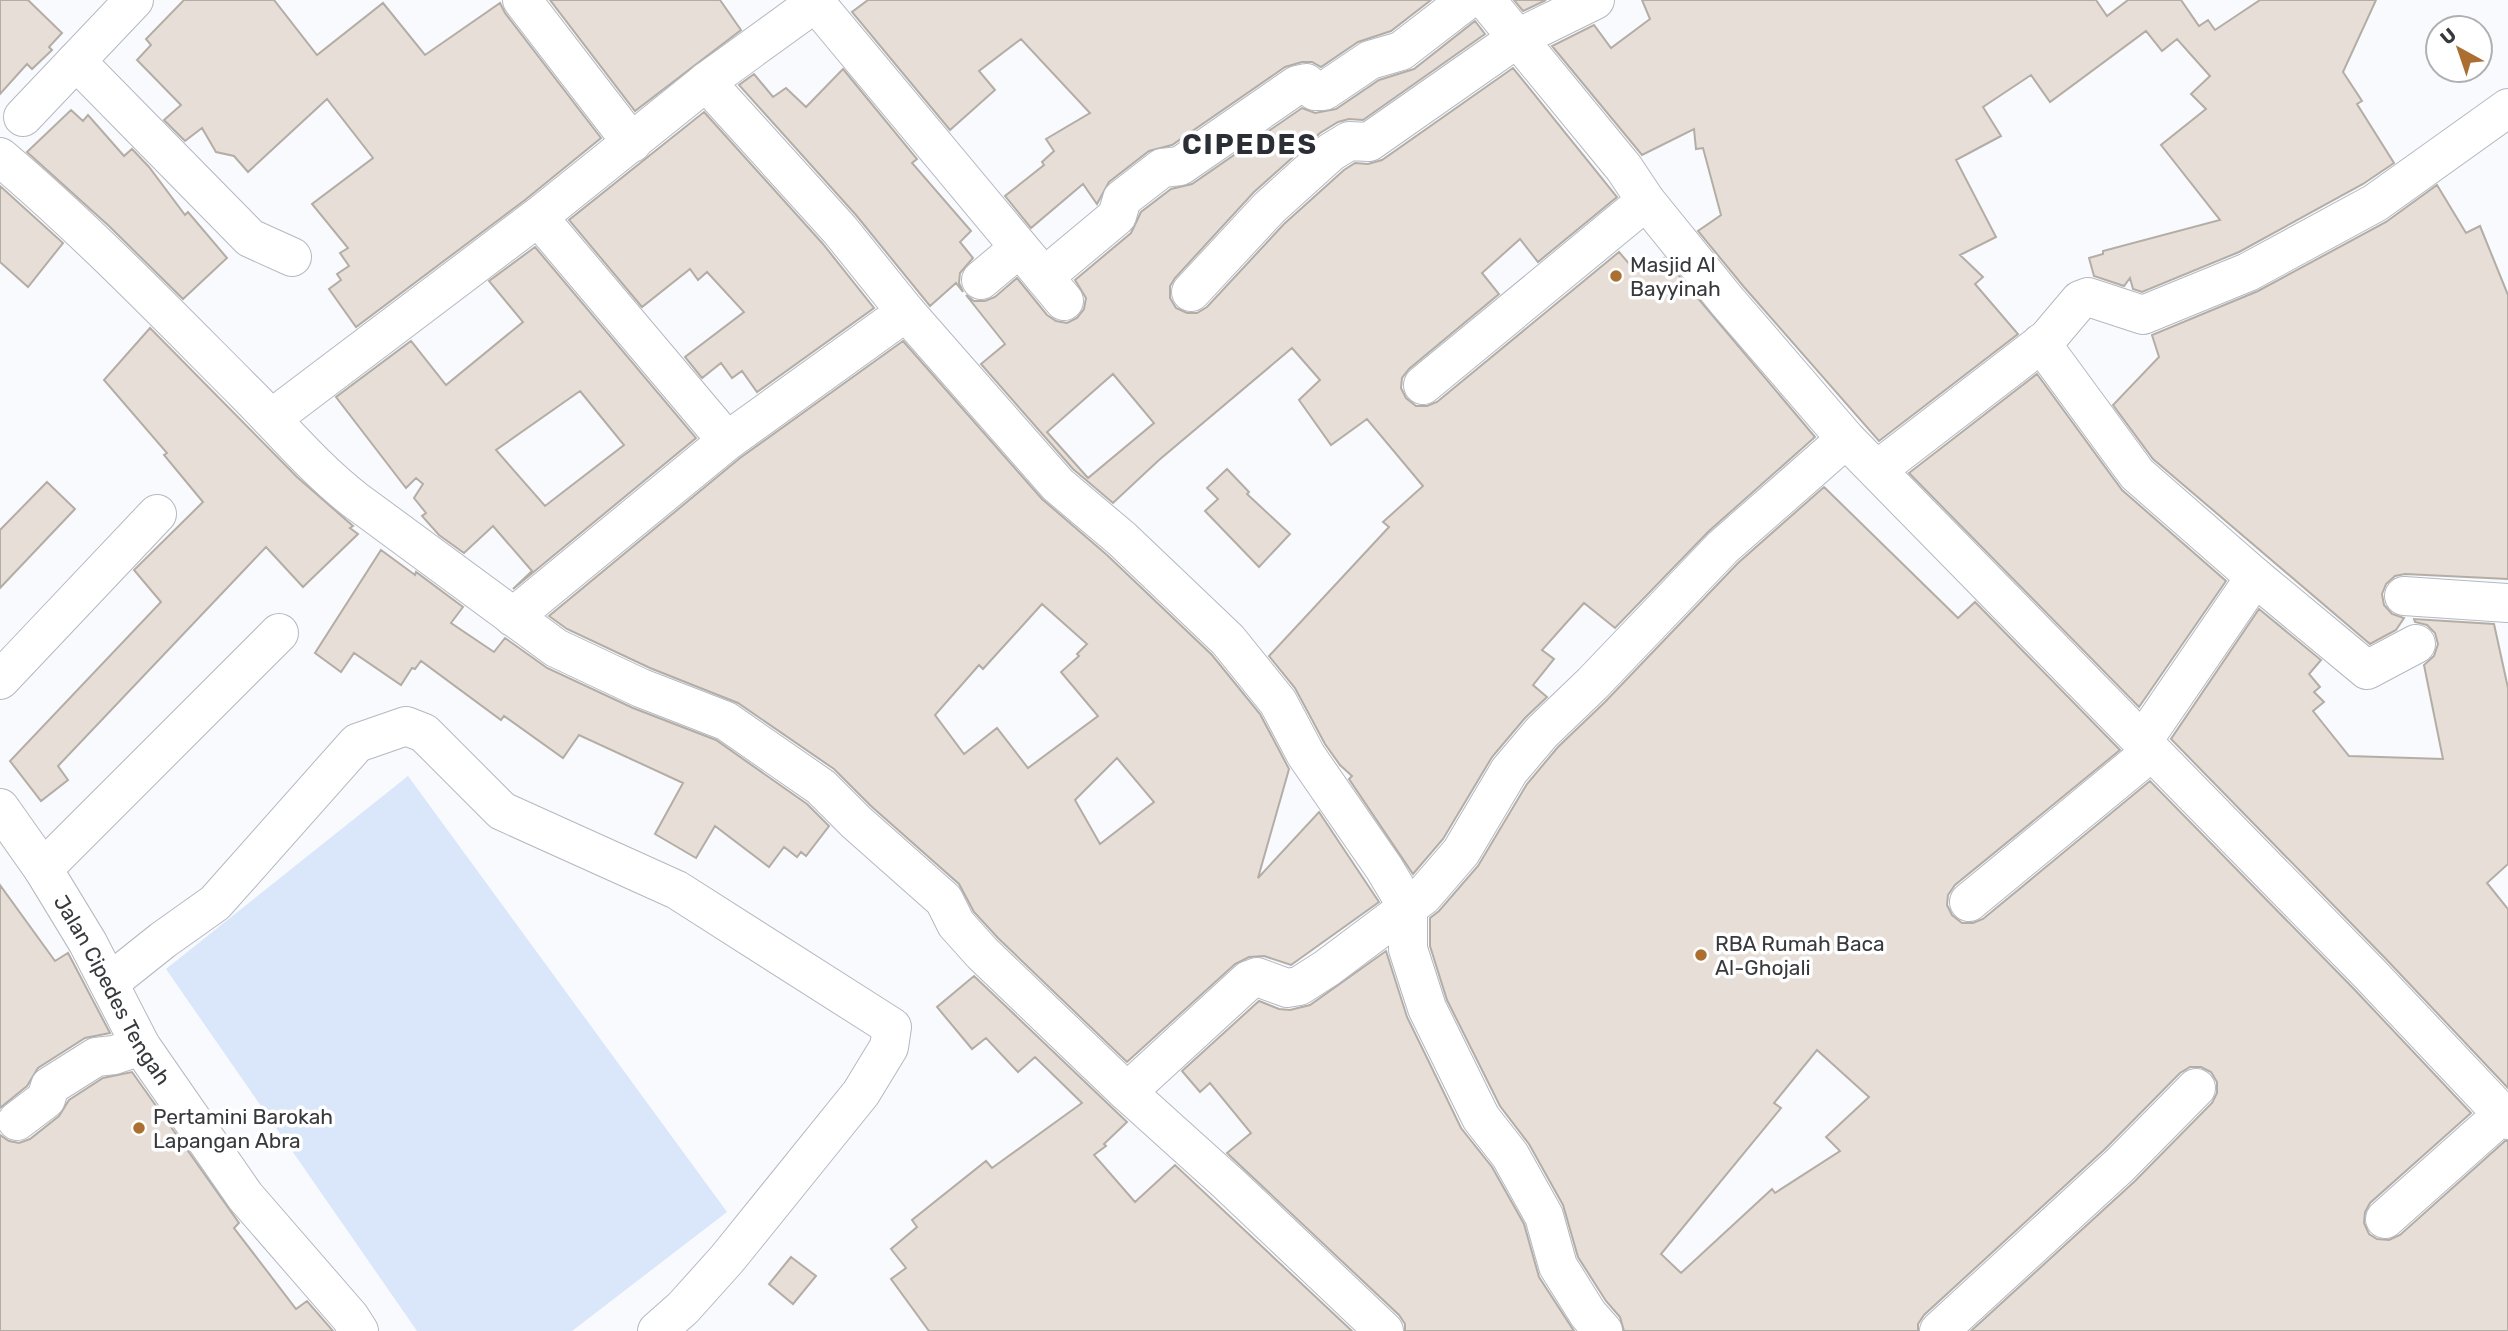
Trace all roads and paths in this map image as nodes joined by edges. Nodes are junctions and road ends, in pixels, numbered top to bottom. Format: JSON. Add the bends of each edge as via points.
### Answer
{"nodes":[{"id":1,"x":134,"y":0,"type":"edge"},
{"id":2,"x":522,"y":0,"type":"edge"},
{"id":3,"x":1467,"y":0,"type":"edge"},
{"id":4,"x":1486,"y":0,"type":"edge"},
{"id":5,"x":1595,"y":0,"type":"edge"},
{"id":6,"x":817,"y":1,"type":"edge"},
{"id":7,"x":1516,"y":39,"type":"junction"},
{"id":8,"x":75,"y":61,"type":"junction"},
{"id":9,"x":706,"y":82,"type":"junction"},
{"id":10,"x":2508,"y":108,"type":"edge"},
{"id":11,"x":23,"y":117,"type":"dead end"},
{"id":12,"x":632,"y":143,"type":"junction"},
{"id":13,"x":0,"y":157,"type":"edge"},
{"id":14,"x":1646,"y":201,"type":"junction"},
{"id":15,"x":538,"y":217,"type":"junction"},
{"id":16,"x":1019,"y":248,"type":"junction"},
{"id":17,"x":292,"y":257,"type":"dead end"},
{"id":18,"x":981,"y":280,"type":"dead end"},
{"id":19,"x":1191,"y":292,"type":"dead end"},
{"id":20,"x":906,"y":312,"type":"junction"},
{"id":21,"x":2041,"y":343,"type":"junction"},
{"id":22,"x":1423,"y":385,"type":"dead end"},
{"id":23,"x":271,"y":419,"type":"junction"},
{"id":24,"x":1846,"y":439,"type":"junction"},
{"id":25,"x":727,"y":441,"type":"junction"},
{"id":26,"x":1877,"y":470,"type":"junction"},
{"id":27,"x":157,"y":514,"type":"dead end"},
{"id":28,"x":2255,"y":577,"type":"junction"},
{"id":29,"x":2404,"y":596,"type":"dead end"},
{"id":30,"x":2508,"y":603,"type":"edge"},
{"id":31,"x":513,"y":617,"type":"junction"},
{"id":32,"x":279,"y":633,"type":"dead end"},
{"id":33,"x":2416,"y":644,"type":"dead end"},
{"id":34,"x":0,"y":681,"type":"edge"},
{"id":35,"x":2147,"y":747,"type":"junction"},
{"id":36,"x":0,"y":808,"type":"edge"},
{"id":37,"x":43,"y":869,"type":"junction"},
{"id":38,"x":1969,"y":902,"type":"dead end"},
{"id":39,"x":1408,"y":908,"type":"junction"},
{"id":40,"x":109,"y":983,"type":"junction"},
{"id":41,"x":141,"y":1046,"type":"junction"},
{"id":42,"x":2196,"y":1088,"type":"dead end"},
{"id":43,"x":1127,"y":1093,"type":"junction"},
{"id":44,"x":2505,"y":1117,"type":"edge"},
{"id":45,"x":17,"y":1121,"type":"dead end"},
{"id":46,"x":2385,"y":1219,"type":"dead end"},
{"id":47,"x":347,"y":1326,"type":"edge"},
{"id":48,"x":657,"y":1331,"type":"edge"},
{"id":49,"x":1384,"y":1331,"type":"edge"},
{"id":50,"x":1603,"y":1331,"type":"edge"},
{"id":51,"x":1939,"y":1331,"type":"edge"}],
"edges":[{"from":1,"to":8,"type":"street"},
{"from":2,"to":12,"type":"street"},
{"from":3,"to":16,"type":"street","via":[[1401,51],[1370,60],[1324,91],[1315,91],[1306,83],[1297,85],[1181,166],[1162,168],[1122,199],[1117,216],[1054,289]]},
{"from":4,"to":7,"type":"street"},
{"from":5,"to":7,"type":"street"},
{"from":6,"to":9,"type":"street"},
{"from":6,"to":16,"type":"street"},
{"from":7,"to":14,"type":"street"},
{"from":7,"to":19,"type":"street","via":[[1369,142],[1349,141],[1331,152],[1269,208]]},
{"from":8,"to":11,"type":"street"},
{"from":8,"to":17,"type":"street","via":[[250,238]]},
{"from":9,"to":12,"type":"street"},
{"from":9,"to":20,"type":"street","via":[[840,230]]},
{"from":10,"to":21,"type":"street","via":[[2375,203],[2248,272],[2143,315],[2088,297]]},
{"from":12,"to":15,"type":"street"},
{"from":13,"to":23,"type":"street","via":[[58,206]]},
{"from":14,"to":22,"type":"street"},
{"from":14,"to":24,"type":"street"},
{"from":15,"to":23,"type":"street"},
{"from":15,"to":25,"type":"street"},
{"from":16,"to":18,"type":"street"},
{"from":20,"to":25,"type":"street"},
{"from":20,"to":39,"type":"street","via":[[1058,485],[1228,640],[1278,702],[1306,755]]},
{"from":21,"to":26,"type":"street"},
{"from":21,"to":28,"type":"street","via":[[2137,474]]},
{"from":23,"to":31,"type":"street","via":[[324,476]]},
{"from":24,"to":26,"type":"street"},
{"from":24,"to":39,"type":"street","via":[[1723,547],[1542,733],[1509,771],[1461,852]]},
{"from":25,"to":31,"type":"street"},
{"from":26,"to":35,"type":"street"},
{"from":27,"to":34,"type":"street"},
{"from":28,"to":33,"type":"street","via":[[2367,670]]},
{"from":28,"to":35,"type":"street"},
{"from":29,"to":30,"type":"street"},
{"from":31,"to":43,"type":"street","via":[[556,648],[726,721],[821,787],[944,900],[956,924],[982,953]]},
{"from":32,"to":37,"type":"street"},
{"from":35,"to":38,"type":"street"},
{"from":35,"to":44,"type":"street"},
{"from":36,"to":37,"type":"street","name":"Jalan Cipedes Tengah"},
{"from":37,"to":40,"type":"street","name":"Jalan Cipedes Tengah"},
{"from":39,"to":43,"type":"street","via":[[1299,986],[1287,988],[1257,977],[1249,980]]},
{"from":39,"to":50,"type":"street","via":[[1408,949],[1427,1008],[1481,1118],[1510,1156],[1544,1216],[1558,1266]]},
{"from":40,"to":41,"type":"street","name":"Jalan Cipedes Tengah"},
{"from":40,"to":48,"type":"street","via":[[215,903],[357,743],[406,726],[424,733],[502,811],[677,890],[892,1027],[889,1047],[861,1093],[727,1259]]},
{"from":41,"to":45,"type":"street","via":[[96,1057],[50,1086],[46,1099]]},
{"from":41,"to":47,"type":"street","name":"Jalan Cipedes Tengah","via":[[245,1196]]},
{"from":42,"to":51,"type":"street","via":[[2120,1165]]},
{"from":43,"to":49,"type":"street"},
{"from":44,"to":46,"type":"street"}]}
